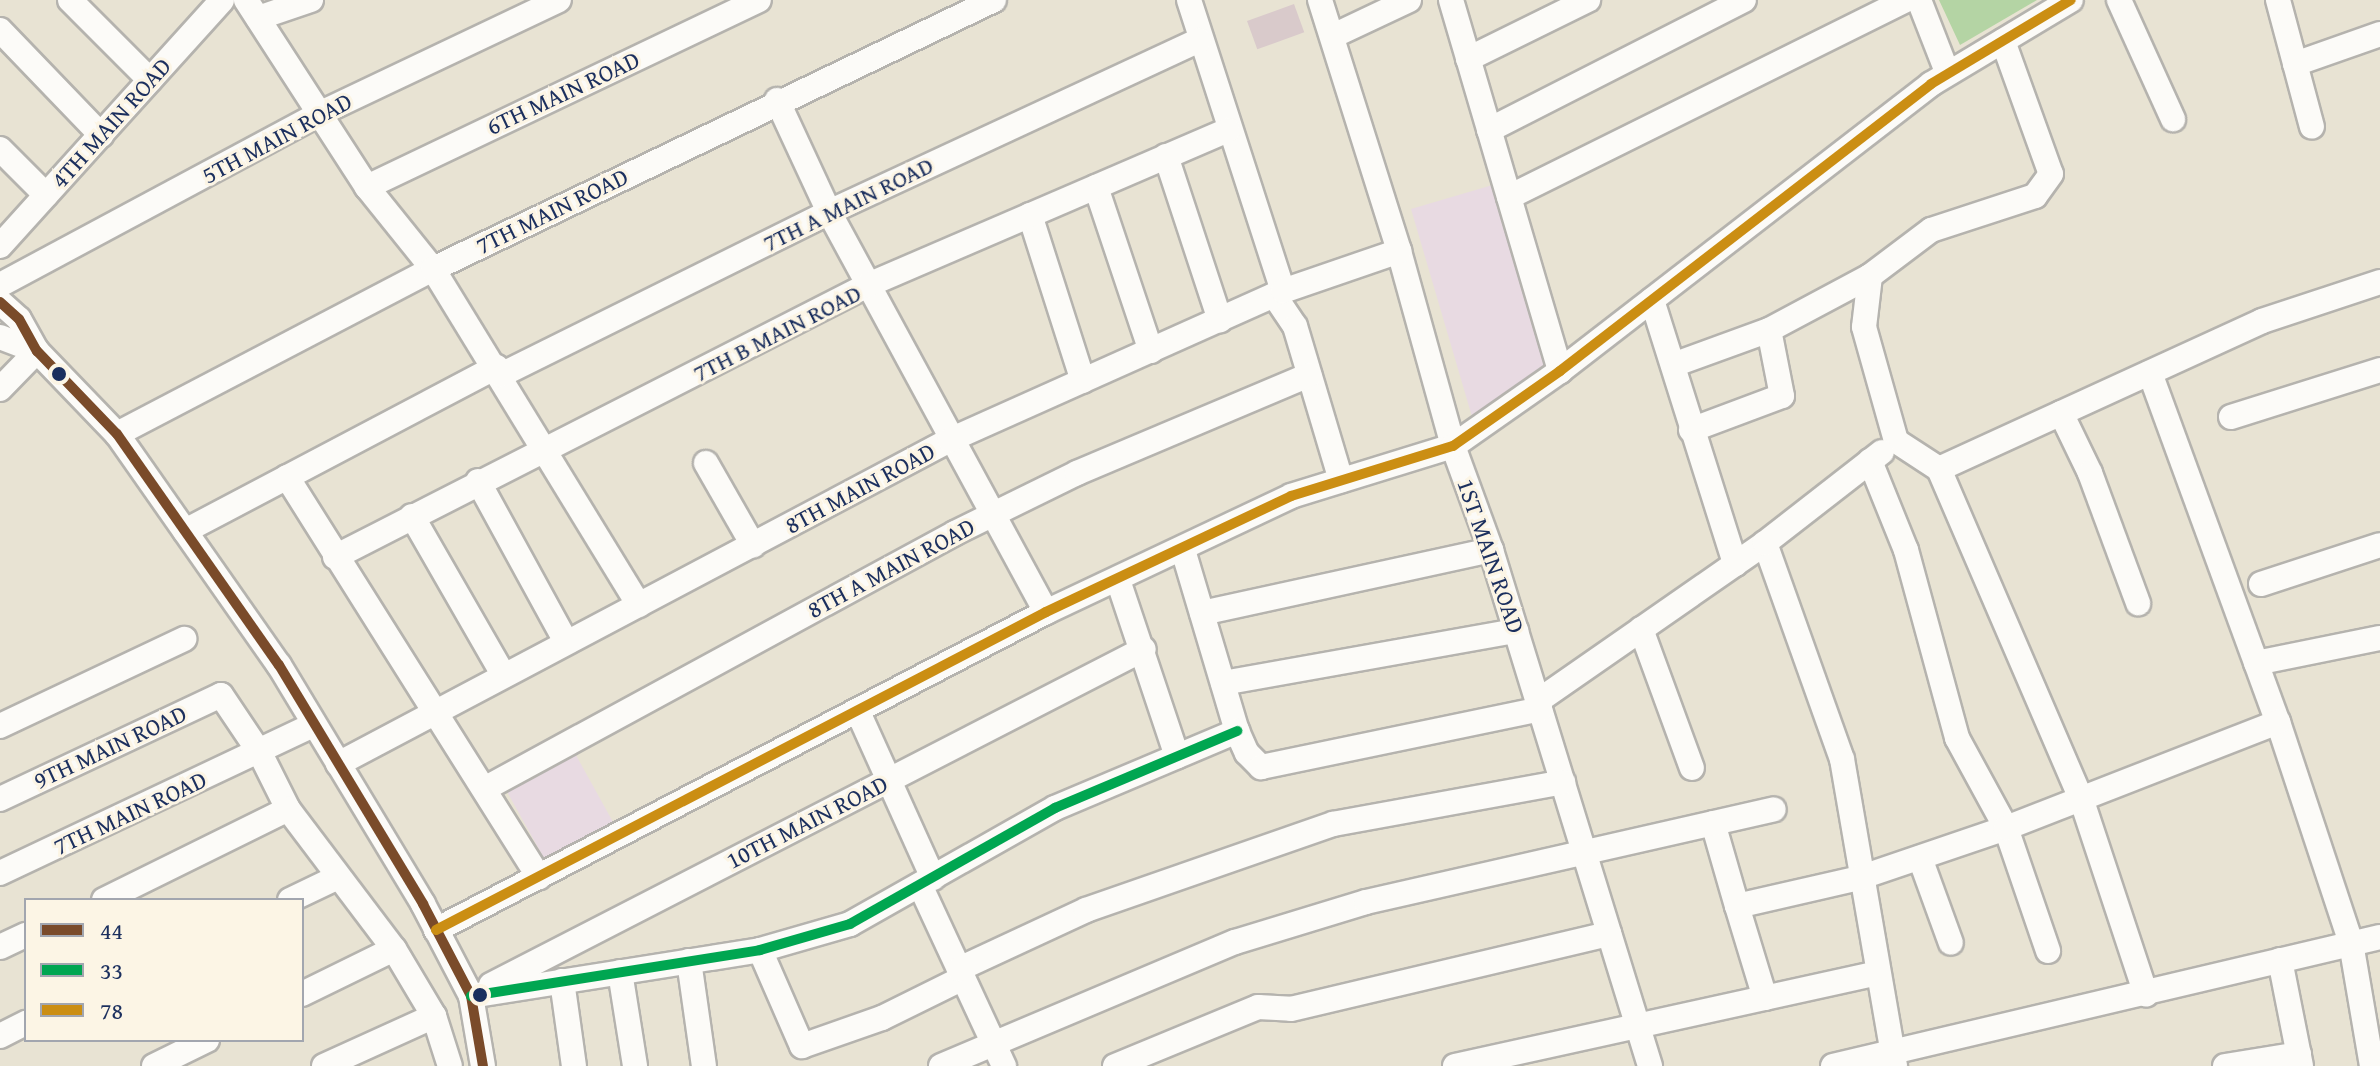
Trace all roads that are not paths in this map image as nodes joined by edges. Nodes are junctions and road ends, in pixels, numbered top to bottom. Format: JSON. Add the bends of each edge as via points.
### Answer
{"nodes":[{"id":1,"x":70,"y":0,"type":"edge"},
{"id":2,"x":222,"y":0,"type":"edge"},
{"id":3,"x":311,"y":0,"type":"edge"},
{"id":4,"x":559,"y":0,"type":"edge"},
{"id":5,"x":759,"y":0,"type":"edge"},
{"id":6,"x":994,"y":0,"type":"edge"},
{"id":7,"x":1189,"y":0,"type":"edge"},
{"id":8,"x":1320,"y":0,"type":"edge"},
{"id":9,"x":1409,"y":0,"type":"edge"},
{"id":10,"x":1451,"y":0,"type":"edge"},
{"id":11,"x":1588,"y":0,"type":"edge"},
{"id":12,"x":1744,"y":0,"type":"edge"},
{"id":13,"x":1905,"y":0,"type":"edge"},
{"id":14,"x":1919,"y":0,"type":"edge"},
{"id":15,"x":2071,"y":0,"type":"edge"},
{"id":16,"x":2119,"y":0,"type":"edge"},
{"id":17,"x":2278,"y":0,"type":"edge"},
{"id":18,"x":252,"y":9,"type":"edge"},
{"id":19,"x":0,"y":30,"type":"edge"},
{"id":20,"x":2380,"y":34,"type":"edge"},
{"id":21,"x":1333,"y":36,"type":"junction"},
{"id":22,"x":1199,"y":40,"type":"junction"},
{"id":23,"x":2003,"y":41,"type":"junction"},
{"id":24,"x":1468,"y":59,"type":"junction"},
{"id":25,"x":2295,"y":64,"type":"junction"},
{"id":26,"x":1947,"y":72,"type":"junction"},
{"id":27,"x":150,"y":80,"type":"junction"},
{"id":28,"x":777,"y":100,"type":"junction"},
{"id":29,"x":323,"y":112,"type":"junction"},
{"id":30,"x":2173,"y":119,"type":"dead end"},
{"id":31,"x":2312,"y":127,"type":"dead end"},
{"id":32,"x":1228,"y":130,"type":"junction"},
{"id":33,"x":1489,"y":130,"type":"junction"},
{"id":34,"x":101,"y":135,"type":"junction"},
{"id":35,"x":0,"y":149,"type":"edge"},
{"id":36,"x":1166,"y":156,"type":"junction"},
{"id":37,"x":367,"y":187,"type":"junction"},
{"id":38,"x":1096,"y":187,"type":"junction"},
{"id":39,"x":46,"y":195,"type":"junction"},
{"id":40,"x":1509,"y":197,"type":"junction"},
{"id":41,"x":829,"y":212,"type":"junction"},
{"id":42,"x":1030,"y":215,"type":"junction"},
{"id":43,"x":0,"y":246,"type":"edge"},
{"id":44,"x":1399,"y":251,"type":"junction"},
{"id":45,"x":433,"y":269,"type":"junction"},
{"id":46,"x":1870,"y":276,"type":"junction"},
{"id":47,"x":2380,"y":282,"type":"edge"},
{"id":48,"x":0,"y":285,"type":"edge"},
{"id":49,"x":868,"y":285,"type":"junction"},
{"id":50,"x":1279,"y":293,"type":"junction"},
{"id":51,"x":1652,"y":300,"type":"junction"},
{"id":52,"x":0,"y":302,"type":"edge"},
{"id":53,"x":1220,"y":320,"type":"junction"},
{"id":54,"x":1769,"y":330,"type":"junction"},
{"id":55,"x":0,"y":337,"type":"edge"},
{"id":56,"x":37,"y":351,"type":"junction"},
{"id":57,"x":1151,"y":351,"type":"junction"},
{"id":58,"x":1673,"y":365,"type":"junction"},
{"id":59,"x":2380,"y":370,"type":"edge"},
{"id":60,"x":499,"y":371,"type":"junction"},
{"id":61,"x":1560,"y":371,"type":"junction"},
{"id":62,"x":2150,"y":373,"type":"junction"},
{"id":63,"x":1309,"y":375,"type":"junction"},
{"id":64,"x":1083,"y":381,"type":"junction"},
{"id":65,"x":0,"y":389,"type":"edge"},
{"id":66,"x":2061,"y":413,"type":"junction"},
{"id":67,"x":2231,"y":417,"type":"dead end"},
{"id":68,"x":1691,"y":430,"type":"junction"},
{"id":69,"x":117,"y":434,"type":"junction"},
{"id":70,"x":950,"y":440,"type":"junction"},
{"id":71,"x":1896,"y":441,"type":"junction"},
{"id":72,"x":1453,"y":446,"type":"junction"},
{"id":73,"x":544,"y":447,"type":"junction"},
{"id":74,"x":1870,"y":461,"type":"junction"},
{"id":75,"x":706,"y":463,"type":"dead end"},
{"id":76,"x":1939,"y":469,"type":"junction"},
{"id":77,"x":287,"y":477,"type":"junction"},
{"id":78,"x":1341,"y":480,"type":"junction"},
{"id":79,"x":478,"y":481,"type":"junction"},
{"id":80,"x":991,"y":515,"type":"junction"},
{"id":81,"x":412,"y":516,"type":"junction"},
{"id":82,"x":185,"y":531,"type":"junction"},
{"id":83,"x":1765,"y":543,"type":"junction"},
{"id":84,"x":753,"y":545,"type":"junction"},
{"id":85,"x":2380,"y":545,"type":"edge"},
{"id":86,"x":1183,"y":550,"type":"junction"},
{"id":87,"x":1491,"y":550,"type":"junction"},
{"id":88,"x":335,"y":557,"type":"junction"},
{"id":89,"x":1735,"y":564,"type":"junction"},
{"id":90,"x":1118,"y":580,"type":"junction"},
{"id":91,"x":2261,"y":584,"type":"dead end"},
{"id":92,"x":2138,"y":603,"type":"dead end"},
{"id":93,"x":639,"y":605,"type":"junction"},
{"id":94,"x":1046,"y":612,"type":"junction"},
{"id":95,"x":1202,"y":613,"type":"junction"},
{"id":96,"x":1641,"y":629,"type":"junction"},
{"id":97,"x":1516,"y":631,"type":"junction"},
{"id":98,"x":2380,"y":638,"type":"edge"},
{"id":99,"x":184,"y":639,"type":"dead end"},
{"id":100,"x":566,"y":642,"type":"junction"},
{"id":101,"x":1144,"y":649,"type":"junction"},
{"id":102,"x":2256,"y":663,"type":"junction"},
{"id":103,"x":503,"y":674,"type":"junction"},
{"id":104,"x":1223,"y":683,"type":"junction"},
{"id":105,"x":1539,"y":705,"type":"junction"},
{"id":106,"x":433,"y":710,"type":"junction"},
{"id":107,"x":859,"y":714,"type":"junction"},
{"id":108,"x":2278,"y":722,"type":"junction"},
{"id":109,"x":313,"y":725,"type":"junction"},
{"id":110,"x":0,"y":726,"type":"edge"},
{"id":111,"x":1237,"y":731,"type":"junction"},
{"id":112,"x":260,"y":753,"type":"junction"},
{"id":113,"x":1177,"y":756,"type":"junction"},
{"id":114,"x":338,"y":764,"type":"junction"},
{"id":115,"x":1692,"y":768,"type":"dead end"},
{"id":116,"x":889,"y":779,"type":"junction"},
{"id":117,"x":1563,"y":782,"type":"junction"},
{"id":118,"x":486,"y":788,"type":"junction"},
{"id":119,"x":2081,"y":798,"type":"junction"},
{"id":120,"x":0,"y":799,"type":"edge"},
{"id":121,"x":288,"y":809,"type":"junction"},
{"id":122,"x":1774,"y":809,"type":"dead end"},
{"id":123,"x":1713,"y":823,"type":"junction"},
{"id":124,"x":2006,"y":828,"type":"junction"},
{"id":125,"x":1585,"y":853,"type":"junction"},
{"id":126,"x":1920,"y":858,"type":"junction"},
{"id":127,"x":0,"y":873,"type":"edge"},
{"id":128,"x":338,"y":877,"type":"junction"},
{"id":129,"x":539,"y":877,"type":"junction"},
{"id":130,"x":1859,"y":878,"type":"junction"},
{"id":131,"x":927,"y":882,"type":"junction"},
{"id":132,"x":108,"y":898,"type":"edge"},
{"id":133,"x":294,"y":898,"type":"edge"},
{"id":134,"x":1737,"y":906,"type":"junction"},
{"id":135,"x":436,"y":930,"type":"junction"},
{"id":136,"x":1609,"y":934,"type":"junction"},
{"id":137,"x":24,"y":936,"type":"edge"},
{"id":138,"x":2380,"y":937,"type":"edge"},
{"id":139,"x":1951,"y":943,"type":"dead end"},
{"id":140,"x":2351,"y":943,"type":"junction"},
{"id":141,"x":0,"y":947,"type":"edge"},
{"id":142,"x":394,"y":949,"type":"junction"},
{"id":143,"x":760,"y":950,"type":"junction"},
{"id":144,"x":2048,"y":951,"type":"dead end"},
{"id":145,"x":2280,"y":960,"type":"junction"},
{"id":146,"x":689,"y":961,"type":"junction"},
{"id":147,"x":620,"y":972,"type":"junction"},
{"id":148,"x":1877,"y":973,"type":"junction"},
{"id":149,"x":961,"y":974,"type":"junction"},
{"id":150,"x":562,"y":981,"type":"junction"},
{"id":151,"x":304,"y":993,"type":"edge"},
{"id":152,"x":2146,"y":995,"type":"junction"},
{"id":153,"x":471,"y":996,"type":"junction"},
{"id":154,"x":1765,"y":998,"type":"junction"},
{"id":155,"x":434,"y":1016,"type":"junction"},
{"id":156,"x":24,"y":1024,"type":"edge"},
{"id":157,"x":1638,"y":1026,"type":"junction"},
{"id":158,"x":0,"y":1036,"type":"edge"},
{"id":159,"x":203,"y":1042,"type":"edge"},
{"id":160,"x":998,"y":1055,"type":"edge"},
{"id":161,"x":1894,"y":1060,"type":"edge"},
{"id":162,"x":2300,"y":1060,"type":"edge"},
{"id":163,"x":154,"y":1066,"type":"edge"},
{"id":164,"x":324,"y":1066,"type":"edge"},
{"id":165,"x":450,"y":1066,"type":"edge"},
{"id":166,"x":483,"y":1066,"type":"edge"},
{"id":167,"x":574,"y":1066,"type":"edge"},
{"id":168,"x":635,"y":1066,"type":"edge"},
{"id":169,"x":704,"y":1066,"type":"edge"},
{"id":170,"x":941,"y":1066,"type":"edge"},
{"id":171,"x":1115,"y":1066,"type":"edge"},
{"id":172,"x":1455,"y":1066,"type":"edge"},
{"id":173,"x":1650,"y":1066,"type":"edge"},
{"id":174,"x":1833,"y":1066,"type":"edge"},
{"id":175,"x":2225,"y":1066,"type":"edge"},
{"id":176,"x":2372,"y":1066,"type":"edge"}],
"edges":[{"from":1,"to":27,"type":"street"},
{"from":2,"to":27,"type":"street","name":"4TH MAIN ROAD"},
{"from":3,"to":18,"type":"street"},
{"from":4,"to":29,"type":"street","name":"5TH MAIN ROAD"},
{"from":5,"to":37,"type":"street","name":"6TH MAIN ROAD"},
{"from":6,"to":28,"type":"street","name":"7TH MAIN ROAD"},
{"from":7,"to":22,"type":"street"},
{"from":8,"to":21,"type":"street","name":"1ST MAIN ROAD"},
{"from":9,"to":21,"type":"street"},
{"from":10,"to":24,"type":"street"},
{"from":11,"to":24,"type":"street"},
{"from":12,"to":33,"type":"street"},
{"from":13,"to":40,"type":"street"},
{"from":14,"to":26,"type":"street"},
{"from":15,"to":23,"type":"street"},
{"from":16,"to":30,"type":"street"},
{"from":17,"to":25,"type":"street"},
{"from":18,"to":29,"type":"street"},
{"from":19,"to":34,"type":"street"},
{"from":20,"to":25,"type":"street"},
{"from":21,"to":44,"type":"street","name":"1ST MAIN ROAD"},
{"from":22,"to":32,"type":"street"},
{"from":22,"to":41,"type":"street","name":"7TH A MAIN ROAD"},
{"from":23,"to":26,"type":"street"},
{"from":23,"to":46,"type":"street","via":[[2051,174],[2035,196],[1931,230]]},
{"from":24,"to":33,"type":"street"},
{"from":25,"to":31,"type":"street"},
{"from":26,"to":51,"type":"street"},
{"from":27,"to":34,"type":"street","name":"4TH MAIN ROAD"},
{"from":28,"to":41,"type":"street"},
{"from":28,"to":45,"type":"street","name":"7TH MAIN ROAD"},
{"from":29,"to":37,"type":"street"},
{"from":29,"to":48,"type":"street","name":"5TH MAIN ROAD"},
{"from":32,"to":36,"type":"street","name":"7TH B MAIN ROAD"},
{"from":32,"to":50,"type":"street"},
{"from":33,"to":40,"type":"street"},
{"from":34,"to":39,"type":"street","name":"4TH MAIN ROAD"},
{"from":35,"to":39,"type":"street"},
{"from":36,"to":38,"type":"street","name":"7TH B MAIN ROAD"},
{"from":36,"to":53,"type":"street"},
{"from":37,"to":45,"type":"street"},
{"from":38,"to":42,"type":"street","name":"7TH B MAIN ROAD"},
{"from":38,"to":57,"type":"street"},
{"from":39,"to":43,"type":"street","name":"4TH MAIN ROAD"},
{"from":40,"to":61,"type":"street"},
{"from":41,"to":49,"type":"street"},
{"from":41,"to":60,"type":"street","name":"7TH A MAIN ROAD"},
{"from":42,"to":49,"type":"street","name":"7TH B MAIN ROAD"},
{"from":42,"to":64,"type":"street"},
{"from":44,"to":50,"type":"street","name":"8TH MAIN ROAD"},
{"from":44,"to":72,"type":"street","name":"1ST MAIN ROAD"},
{"from":45,"to":60,"type":"street"},
{"from":45,"to":69,"type":"street","name":"7TH MAIN ROAD"},
{"from":46,"to":54,"type":"street"},
{"from":46,"to":71,"type":"street","via":[[1864,327]]},
{"from":47,"to":62,"type":"street","via":[[2262,321]]},
{"from":49,"to":70,"type":"street"},
{"from":49,"to":73,"type":"street","name":"7TH B MAIN ROAD","via":[[706,371]]},
{"from":50,"to":53,"type":"street","name":"8TH MAIN ROAD"},
{"from":50,"to":63,"type":"street"},
{"from":51,"to":58,"type":"street"},
{"from":51,"to":61,"type":"street"},
{"from":52,"to":56,"type":"street","via":[[19,319]]},
{"from":53,"to":57,"type":"street","name":"8TH MAIN ROAD"},
{"from":54,"to":58,"type":"street"},
{"from":54,"to":68,"type":"street","via":[[1782,396]]},
{"from":55,"to":56,"type":"street"},
{"from":56,"to":65,"type":"street"},
{"from":56,"to":69,"type":"street"},
{"from":57,"to":64,"type":"street","name":"8TH MAIN ROAD"},
{"from":58,"to":68,"type":"street"},
{"from":59,"to":67,"type":"street"},
{"from":60,"to":73,"type":"street"},
{"from":60,"to":77,"type":"street","name":"7TH A MAIN ROAD"},
{"from":61,"to":72,"type":"street"},
{"from":62,"to":66,"type":"street"},
{"from":62,"to":102,"type":"street"},
{"from":63,"to":78,"type":"street"},
{"from":63,"to":80,"type":"street","name":"8TH A MAIN ROAD"},
{"from":64,"to":70,"type":"street","name":"8TH MAIN ROAD"},
{"from":66,"to":76,"type":"street"},
{"from":66,"to":92,"type":"street","via":[[2090,473]]},
{"from":68,"to":89,"type":"street"},
{"from":69,"to":82,"type":"street"},
{"from":70,"to":80,"type":"street"},
{"from":70,"to":84,"type":"street","name":"8TH MAIN ROAD"},
{"from":71,"to":74,"type":"street"},
{"from":71,"to":76,"type":"street"},
{"from":72,"to":78,"type":"street"},
{"from":72,"to":87,"type":"street","name":"1ST MAIN ROAD"},
{"from":73,"to":79,"type":"street","name":"7TH B MAIN ROAD"},
{"from":73,"to":93,"type":"street"},
{"from":74,"to":83,"type":"street"},
{"from":74,"to":124,"type":"street","via":[[1906,550],[1957,738]]},
{"from":75,"to":84,"type":"street"},
{"from":76,"to":119,"type":"street"},
{"from":77,"to":82,"type":"street","name":"7TH A MAIN ROAD"},
{"from":77,"to":88,"type":"street"},
{"from":78,"to":86,"type":"street","via":[[1291,496]]},
{"from":79,"to":81,"type":"street","name":"7TH B MAIN ROAD"},
{"from":79,"to":100,"type":"street"},
{"from":80,"to":94,"type":"street"},
{"from":80,"to":118,"type":"street","name":"8TH A MAIN ROAD"},
{"from":81,"to":88,"type":"street","name":"7TH B MAIN ROAD"},
{"from":81,"to":103,"type":"street"},
{"from":82,"to":109,"type":"street","via":[[279,665]]},
{"from":83,"to":89,"type":"street"},
{"from":83,"to":130,"type":"street","via":[[1842,759]]},
{"from":84,"to":93,"type":"street","name":"8TH MAIN ROAD"},
{"from":85,"to":91,"type":"street"},
{"from":86,"to":90,"type":"street"},
{"from":86,"to":95,"type":"street"},
{"from":87,"to":95,"type":"street"},
{"from":87,"to":97,"type":"street","name":"1ST MAIN ROAD"},
{"from":88,"to":106,"type":"street"},
{"from":89,"to":96,"type":"street"},
{"from":90,"to":94,"type":"street"},
{"from":90,"to":101,"type":"street"},
{"from":93,"to":100,"type":"street","name":"8TH MAIN ROAD"},
{"from":94,"to":107,"type":"street"},
{"from":95,"to":104,"type":"street"},
{"from":96,"to":105,"type":"street"},
{"from":96,"to":115,"type":"street"},
{"from":97,"to":104,"type":"street"},
{"from":97,"to":105,"type":"street","name":"1ST MAIN ROAD"},
{"from":98,"to":102,"type":"street"},
{"from":99,"to":110,"type":"street"},
{"from":100,"to":103,"type":"street","name":"8TH MAIN ROAD"},
{"from":101,"to":113,"type":"street"},
{"from":101,"to":116,"type":"street","name":"10TH MAIN ROAD"},
{"from":102,"to":108,"type":"street"},
{"from":103,"to":106,"type":"street","name":"8TH MAIN ROAD"},
{"from":104,"to":111,"type":"street"},
{"from":105,"to":111,"type":"street","via":[[1261,767]]},
{"from":105,"to":117,"type":"street","name":"1ST MAIN ROAD"},
{"from":106,"to":114,"type":"street","name":"8TH MAIN ROAD"},
{"from":106,"to":118,"type":"street"},
{"from":107,"to":116,"type":"street"},
{"from":107,"to":129,"type":"street"},
{"from":108,"to":119,"type":"street"},
{"from":108,"to":140,"type":"street"},
{"from":109,"to":112,"type":"street","name":"7TH MAIN ROAD"},
{"from":109,"to":114,"type":"street"},
{"from":111,"to":113,"type":"street"},
{"from":112,"to":120,"type":"street","name":"9TH MAIN ROAD","via":[[221,695]]},
{"from":112,"to":121,"type":"street"},
{"from":112,"to":127,"type":"street","name":"7TH MAIN ROAD"},
{"from":113,"to":131,"type":"street","via":[[1055,808]]},
{"from":114,"to":135,"type":"street"},
{"from":116,"to":131,"type":"street"},
{"from":116,"to":153,"type":"street","name":"10TH MAIN ROAD"},
{"from":117,"to":125,"type":"street","name":"1ST MAIN ROAD"},
{"from":117,"to":149,"type":"street","via":[[1333,824],[1248,851],[1086,910]]},
{"from":118,"to":129,"type":"street"},
{"from":119,"to":124,"type":"street"},
{"from":119,"to":152,"type":"street"},
{"from":121,"to":128,"type":"street"},
{"from":121,"to":132,"type":"street"},
{"from":122,"to":123,"type":"street"},
{"from":123,"to":125,"type":"street"},
{"from":123,"to":134,"type":"street"},
{"from":124,"to":126,"type":"street"},
{"from":124,"to":144,"type":"street"},
{"from":125,"to":136,"type":"street","name":"1ST MAIN ROAD"},
{"from":125,"to":160,"type":"street","via":[[1366,902],[1235,942]]},
{"from":126,"to":130,"type":"street"},
{"from":126,"to":139,"type":"street"},
{"from":128,"to":133,"type":"street"},
{"from":128,"to":142,"type":"street"},
{"from":129,"to":135,"type":"street"},
{"from":130,"to":134,"type":"street"},
{"from":130,"to":148,"type":"street"},
{"from":131,"to":143,"type":"street","via":[[850,924]]},
{"from":131,"to":149,"type":"street"},
{"from":134,"to":154,"type":"street"},
{"from":135,"to":153,"type":"street"},
{"from":136,"to":157,"type":"street","name":"1ST MAIN ROAD"},
{"from":136,"to":171,"type":"street","via":[[1291,1009],[1258,1007]]},
{"from":137,"to":141,"type":"street"},
{"from":138,"to":140,"type":"street"},
{"from":140,"to":145,"type":"street"},
{"from":140,"to":176,"type":"street"},
{"from":142,"to":151,"type":"street"},
{"from":142,"to":155,"type":"street"},
{"from":143,"to":146,"type":"street"},
{"from":143,"to":149,"type":"street","via":[[802,1046],[882,1018]]},
{"from":145,"to":152,"type":"street"},
{"from":145,"to":162,"type":"street"},
{"from":146,"to":147,"type":"street"},
{"from":146,"to":169,"type":"street"},
{"from":147,"to":150,"type":"street"},
{"from":147,"to":168,"type":"street"},
{"from":148,"to":154,"type":"street"},
{"from":148,"to":161,"type":"street"},
{"from":149,"to":160,"type":"street"},
{"from":150,"to":153,"type":"street"},
{"from":150,"to":167,"type":"street"},
{"from":152,"to":161,"type":"street"},
{"from":153,"to":166,"type":"street"},
{"from":154,"to":157,"type":"street"},
{"from":155,"to":164,"type":"street"},
{"from":155,"to":165,"type":"street"},
{"from":156,"to":158,"type":"street"},
{"from":157,"to":172,"type":"street"},
{"from":157,"to":173,"type":"street","name":"1ST MAIN ROAD"},
{"from":159,"to":163,"type":"street"},
{"from":160,"to":170,"type":"street"},
{"from":161,"to":174,"type":"street"},
{"from":162,"to":175,"type":"street"}]}
